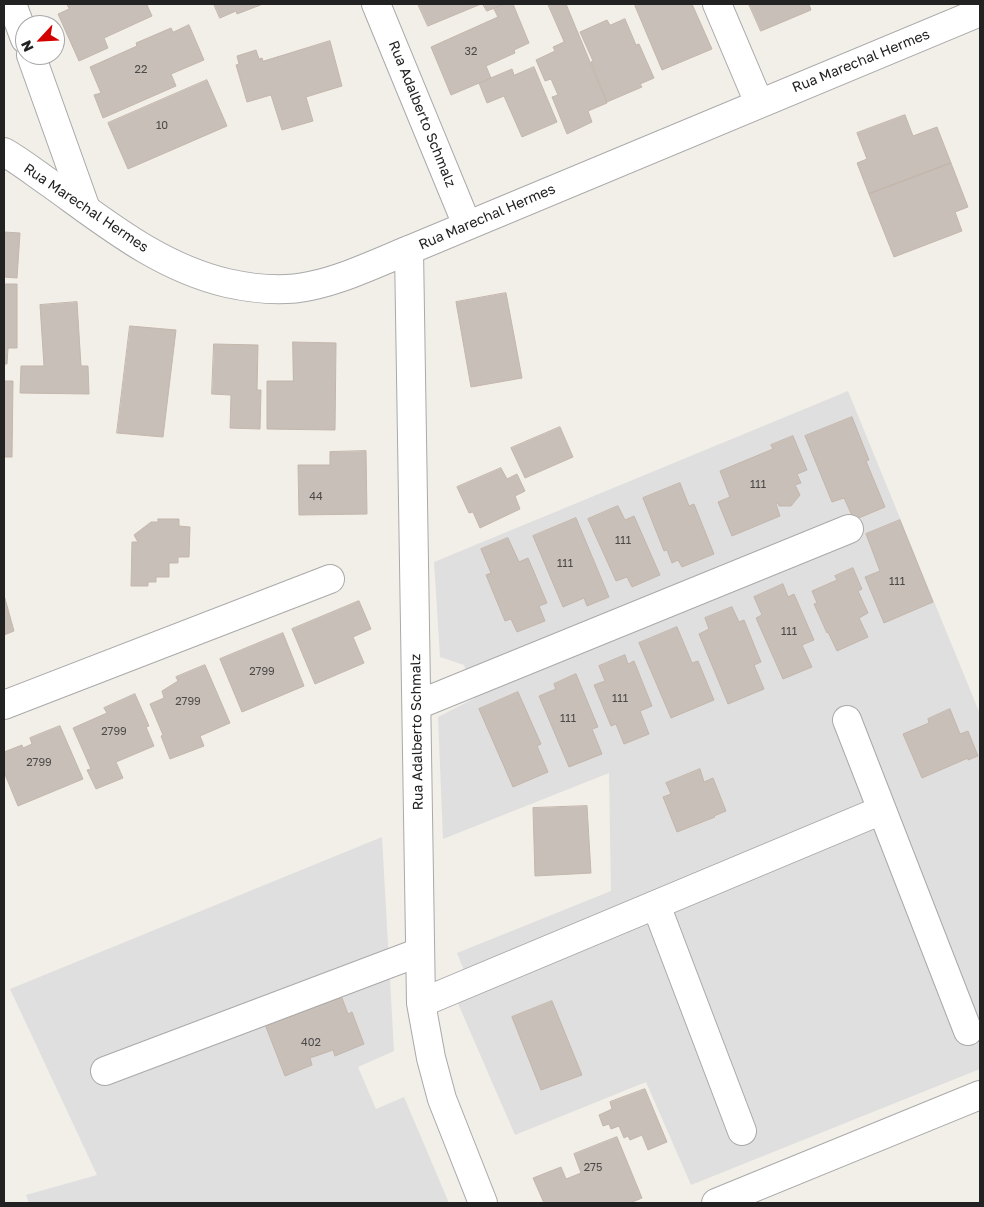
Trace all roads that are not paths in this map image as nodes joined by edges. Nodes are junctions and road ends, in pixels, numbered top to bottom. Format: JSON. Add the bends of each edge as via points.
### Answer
{"nodes":[{"id":1,"x":376,"y":4,"type":"edge"},
{"id":2,"x":717,"y":4,"type":"edge"},
{"id":3,"x":980,"y":12,"type":"edge"},
{"id":4,"x":35,"y":65,"type":"edge"},
{"id":5,"x":759,"y":103,"type":"junction"},
{"id":6,"x":4,"y":152,"type":"edge"},
{"id":7,"x":86,"y":209,"type":"junction"},
{"id":8,"x":467,"y":225,"type":"junction"},
{"id":9,"x":409,"y":250,"type":"junction"},
{"id":10,"x":849,"y":529,"type":"dead end"},
{"id":11,"x":330,"y":580,"type":"dead end"},
{"id":12,"x":4,"y":705,"type":"edge"},
{"id":13,"x":417,"y":705,"type":"junction"},
{"id":14,"x":847,"y":720,"type":"dead end"},
{"id":15,"x":882,"y":810,"type":"junction"},
{"id":16,"x":656,"y":905,"type":"junction"},
{"id":17,"x":420,"y":952,"type":"junction"},
{"id":18,"x":421,"y":1003,"type":"junction"},
{"id":19,"x":968,"y":1031,"type":"dead end"},
{"id":20,"x":105,"y":1071,"type":"dead end"},
{"id":21,"x":980,"y":1095,"type":"edge"},
{"id":22,"x":742,"y":1131,"type":"dead end"},
{"id":23,"x":483,"y":1203,"type":"edge"},
{"id":24,"x":716,"y":1203,"type":"edge"}],
"edges":[{"from":1,"to":8,"type":"street","name":"Rua Adalberto Schmalz"},
{"from":2,"to":5,"type":"street"},
{"from":3,"to":5,"type":"street","name":"Rua Marechal Hermes"},
{"from":4,"to":7,"type":"street"},
{"from":5,"to":8,"type":"street","name":"Rua Marechal Hermes"},
{"from":6,"to":7,"type":"street","name":"Rua Marechal Hermes"},
{"from":7,"to":9,"type":"street","name":"Rua Marechal Hermes","via":[[168,263],[203,277],[244,287],[276,290],[308,287],[340,278]]},
{"from":8,"to":9,"type":"street","name":"Rua Marechal Hermes"},
{"from":9,"to":13,"type":"street","name":"Rua Adalberto Schmalz"},
{"from":10,"to":13,"type":"street"},
{"from":11,"to":12,"type":"street"},
{"from":13,"to":17,"type":"street","name":"Rua Adalberto Schmalz"},
{"from":14,"to":15,"type":"street"},
{"from":15,"to":16,"type":"street"},
{"from":15,"to":19,"type":"street"},
{"from":16,"to":18,"type":"street"},
{"from":16,"to":22,"type":"street"},
{"from":17,"to":18,"type":"street","name":"Rua Adalberto Schmalz"},
{"from":17,"to":20,"type":"street"},
{"from":18,"to":23,"type":"street","name":"Rua Adalberto Schmalz","via":[[430,1058],[442,1099]]},
{"from":21,"to":24,"type":"street"}]}
